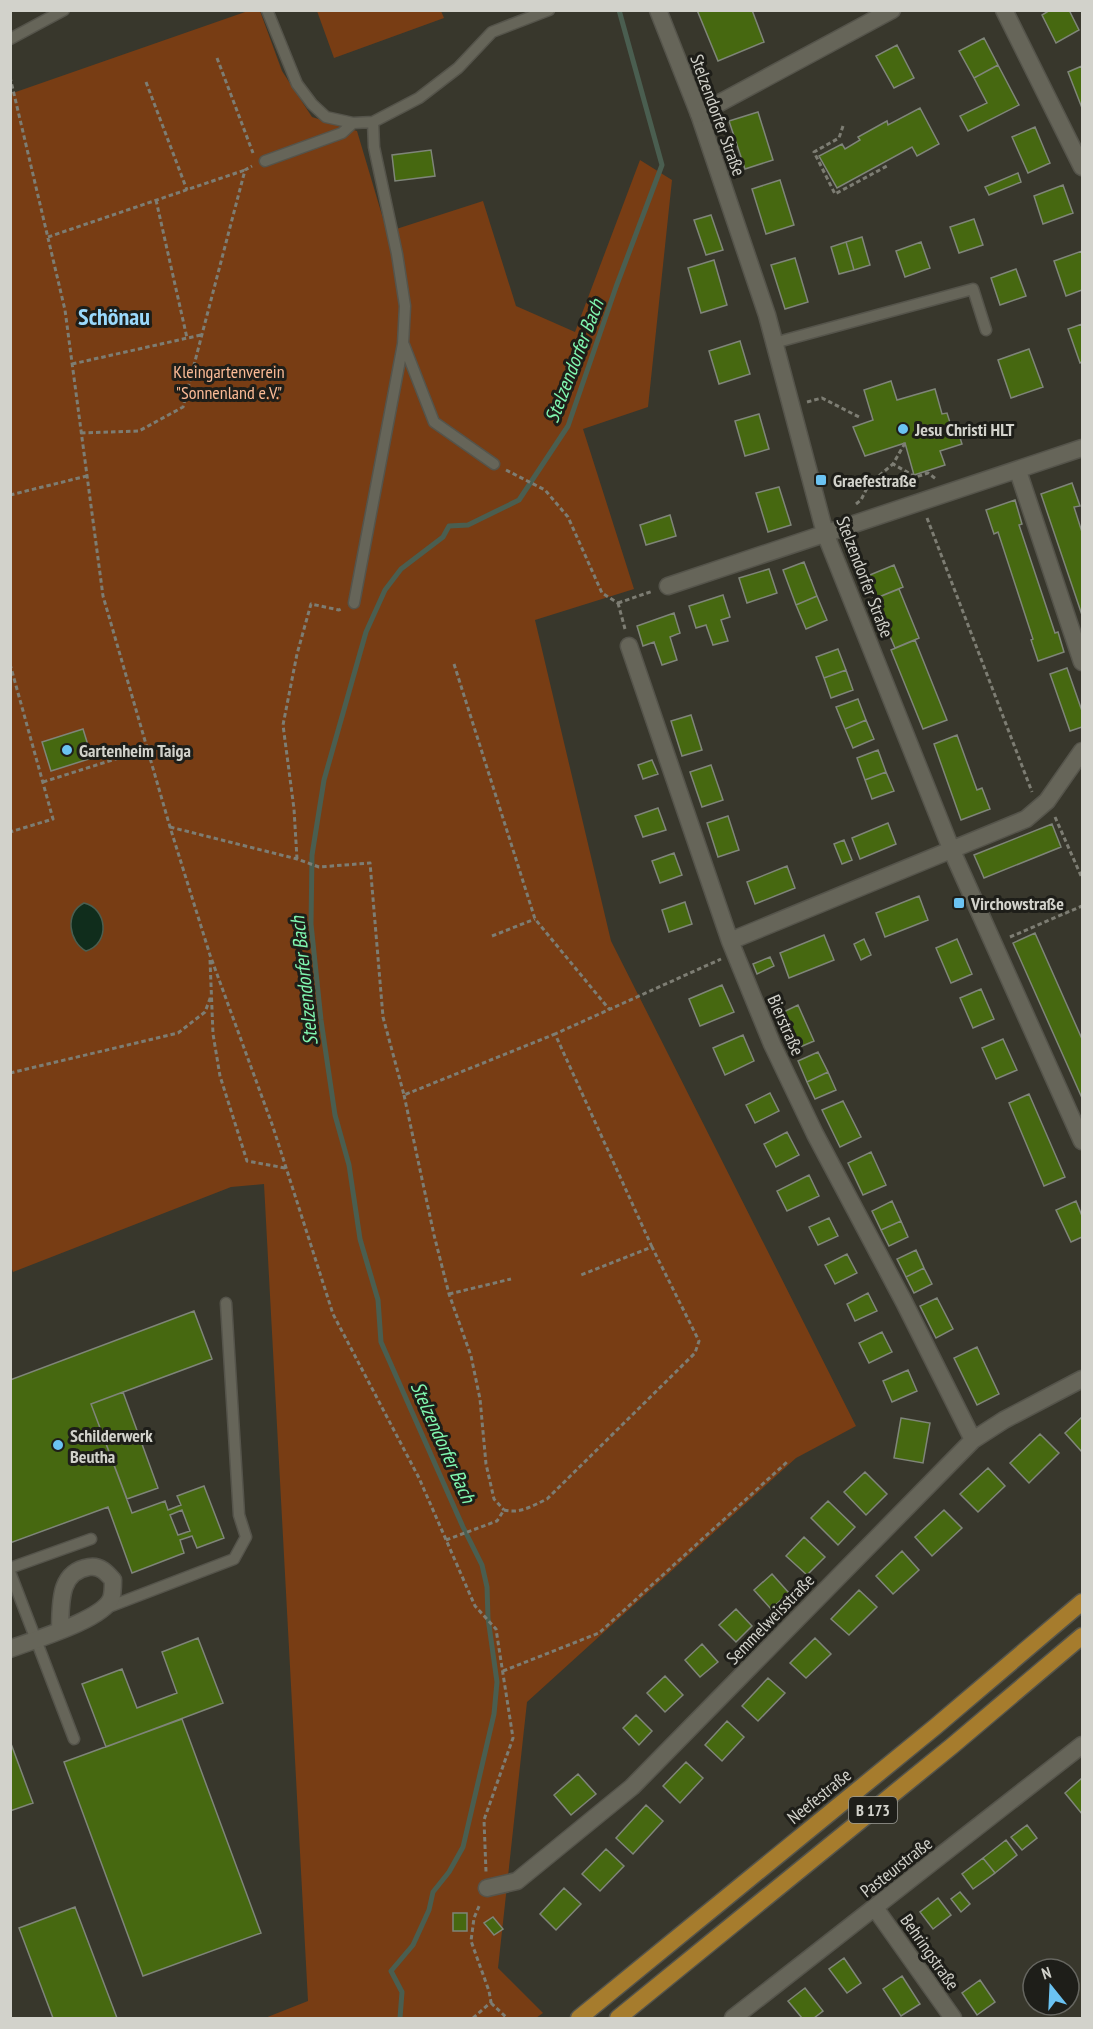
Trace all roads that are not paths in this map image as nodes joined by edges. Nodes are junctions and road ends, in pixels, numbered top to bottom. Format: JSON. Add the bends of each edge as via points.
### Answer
{"nodes":[{"id":1,"x":64,"y":10,"type":"edge"},
{"id":2,"x":267,"y":10,"type":"edge"},
{"id":3,"x":549,"y":10,"type":"edge"},
{"id":4,"x":658,"y":10,"type":"edge"},
{"id":5,"x":892,"y":10,"type":"edge"},
{"id":6,"x":1004,"y":10,"type":"edge"},
{"id":7,"x":10,"y":39,"type":"edge"},
{"id":8,"x":699,"y":114,"type":"junction"},
{"id":9,"x":373,"y":122,"type":"junction"},
{"id":10,"x":353,"y":123,"type":"junction"},
{"id":11,"x":265,"y":161,"type":"dead end"},
{"id":12,"x":1083,"y":168,"type":"edge"},
{"id":13,"x":986,"y":330,"type":"dead end"},
{"id":14,"x":774,"y":343,"type":"junction"},
{"id":15,"x":403,"y":344,"type":"junction"},
{"id":16,"x":1083,"y":448,"type":"edge"},
{"id":17,"x":494,"y":464,"type":"road end"},
{"id":18,"x":1018,"y":471,"type":"junction"},
{"id":19,"x":825,"y":533,"type":"junction"},
{"id":20,"x":668,"y":586,"type":"dead end"},
{"id":21,"x":354,"y":603,"type":"road end"},
{"id":22,"x":629,"y":646,"type":"road end"},
{"id":23,"x":1083,"y":662,"type":"edge"},
{"id":24,"x":1083,"y":751,"type":"edge"},
{"id":25,"x":952,"y":851,"type":"junction"},
{"id":26,"x":732,"y":947,"type":"junction"},
{"id":27,"x":1083,"y":1141,"type":"edge"},
{"id":28,"x":226,"y":1303,"type":"dead end"},
{"id":29,"x":1083,"y":1379,"type":"edge"},
{"id":30,"x":973,"y":1440,"type":"junction"},
{"id":31,"x":91,"y":1539,"type":"dead end"},
{"id":32,"x":10,"y":1570,"type":"edge"},
{"id":33,"x":1083,"y":1602,"type":"edge"},
{"id":34,"x":103,"y":1609,"type":"junction"},
{"id":35,"x":60,"y":1630,"type":"junction"},
{"id":36,"x":1083,"y":1636,"type":"edge"},
{"id":37,"x":35,"y":1639,"type":"junction"},
{"id":38,"x":10,"y":1649,"type":"edge"},
{"id":39,"x":74,"y":1739,"type":"dead end"},
{"id":40,"x":1083,"y":1745,"type":"edge"},
{"id":41,"x":487,"y":1888,"type":"road end"},
{"id":42,"x":875,"y":1908,"type":"junction"},
{"id":43,"x":579,"y":2019,"type":"edge"},
{"id":44,"x":618,"y":2019,"type":"edge"},
{"id":45,"x":733,"y":2019,"type":"edge"},
{"id":46,"x":953,"y":2019,"type":"edge"}],
"edges":[{"from":1,"to":7,"type":"lane"},
{"from":2,"to":10,"type":"lane","via":[[297,84],[312,104],[326,117]]},
{"from":3,"to":9,"type":"lane","via":[[492,32],[458,68],[419,98]]},
{"from":4,"to":8,"type":"street","name":"Stelzendorfer Straße"},
{"from":5,"to":8,"type":"street"},
{"from":6,"to":12,"type":"street"},
{"from":8,"to":14,"type":"street","name":"Stelzendorfer Straße"},
{"from":9,"to":10,"type":"lane"},
{"from":9,"to":15,"type":"lane","via":[[374,147],[405,306]]},
{"from":10,"to":11,"type":"lane","via":[[342,133]]},
{"from":13,"to":14,"type":"lane","via":[[973,290]]},
{"from":14,"to":19,"type":"street","name":"Stelzendorfer Straße"},
{"from":15,"to":17,"type":"lane","via":[[434,422]]},
{"from":15,"to":21,"type":"lane"},
{"from":16,"to":18,"type":"street"},
{"from":18,"to":19,"type":"street"},
{"from":18,"to":23,"type":"street"},
{"from":19,"to":20,"type":"street"},
{"from":19,"to":25,"type":"street","name":"Stelzendorfer Straße"},
{"from":22,"to":26,"type":"street","name":"Bierstraße"},
{"from":24,"to":25,"type":"street","via":[[1047,801],[1026,819]]},
{"from":25,"to":26,"type":"street"},
{"from":25,"to":27,"type":"street","name":"Stelzendorfer Straße"},
{"from":26,"to":30,"type":"street","name":"Bierstraße","via":[[815,1134]]},
{"from":28,"to":34,"type":"lane","via":[[239,1515],[246,1537],[234,1559]]},
{"from":29,"to":30,"type":"street","name":"Semmelweisstraße"},
{"from":30,"to":41,"type":"street","name":"Semmelweisstraße","via":[[632,1787],[517,1881]]},
{"from":31,"to":32,"type":"lane"},
{"from":32,"to":37,"type":"lane"},
{"from":33,"to":43,"type":"highway","name":"Neefestraße","number":"B 173"},
{"from":34,"to":35,"type":"street"},
{"from":34,"to":35,"type":"street","via":[[111,1599],[113,1580],[94,1566],[78,1569],[66,1581]]},
{"from":35,"to":37,"type":"street"},
{"from":36,"to":44,"type":"highway","number":"B 173"},
{"from":37,"to":38,"type":"street"},
{"from":37,"to":39,"type":"lane"},
{"from":40,"to":42,"type":"street","name":"Pasteurstraße"},
{"from":42,"to":45,"type":"street","name":"Pasteurstraße"},
{"from":42,"to":46,"type":"street","name":"Behringstraße"}]}
